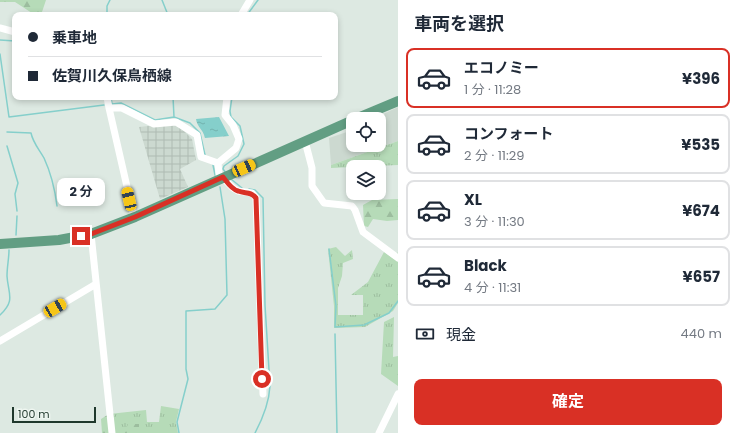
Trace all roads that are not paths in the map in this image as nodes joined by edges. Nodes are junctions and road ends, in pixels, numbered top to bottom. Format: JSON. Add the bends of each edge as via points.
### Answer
{"nodes":[{"id":1,"x":250,"y":0,"type":"edge"},
{"id":2,"x":244,"y":12,"type":"edge"},
{"id":3,"x":0,"y":28,"type":"edge"},
{"id":4,"x":12,"y":31,"type":"edge"},
{"id":5,"x":108,"y":100,"type":"edge"},
{"id":6,"x":227,"y":100,"type":"edge"},
{"id":7,"x":398,"y":101,"type":"edge"},
{"id":8,"x":109,"y":108,"type":"junction"},
{"id":9,"x":373,"y":112,"type":"edge"},
{"id":10,"x":346,"y":123,"type":"edge"},
{"id":11,"x":305,"y":141,"type":"junction"},
{"id":12,"x":218,"y":163,"type":"junction"},
{"id":13,"x":223,"y":177,"type":"junction"},
{"id":14,"x":135,"y":217,"type":"junction"},
{"id":15,"x":91,"y":234,"type":"junction"},
{"id":16,"x":0,"y":244,"type":"edge"},
{"id":17,"x":398,"y":258,"type":"edge"},
{"id":18,"x":96,"y":284,"type":"junction"},
{"id":19,"x":0,"y":341,"type":"edge"},
{"id":20,"x":263,"y":394,"type":"dead end"},
{"id":21,"x":398,"y":394,"type":"edge"},
{"id":22,"x":112,"y":433,"type":"edge"},
{"id":23,"x":379,"y":433,"type":"edge"}],
"edges":[{"from":1,"to":2,"type":"street"},
{"from":3,"to":4,"type":"street"},
{"from":5,"to":8,"type":"street"},
{"from":6,"to":12,"type":"street","via":[[225,115],[239,139],[236,148]]},
{"from":7,"to":9,"type":"main road"},
{"from":8,"to":12,"type":"street","via":[[122,108],[154,124],[176,122],[197,135],[201,157]]},
{"from":8,"to":14,"type":"street"},
{"from":10,"to":11,"type":"main road"},
{"from":11,"to":13,"type":"main road"},
{"from":11,"to":17,"type":"street","via":[[312,168],[312,186],[324,204],[352,206],[356,210],[363,232]]},
{"from":12,"to":13,"type":"street","via":[[219,174]]},
{"from":13,"to":14,"type":"main road"},
{"from":13,"to":20,"type":"street","via":[[233,188],[252,193],[256,198]]},
{"from":14,"to":15,"type":"main road"},
{"from":15,"to":16,"type":"main road","via":[[59,240]]},
{"from":15,"to":18,"type":"street"},
{"from":18,"to":19,"type":"street"},
{"from":18,"to":22,"type":"street"},
{"from":21,"to":23,"type":"street"}]}
